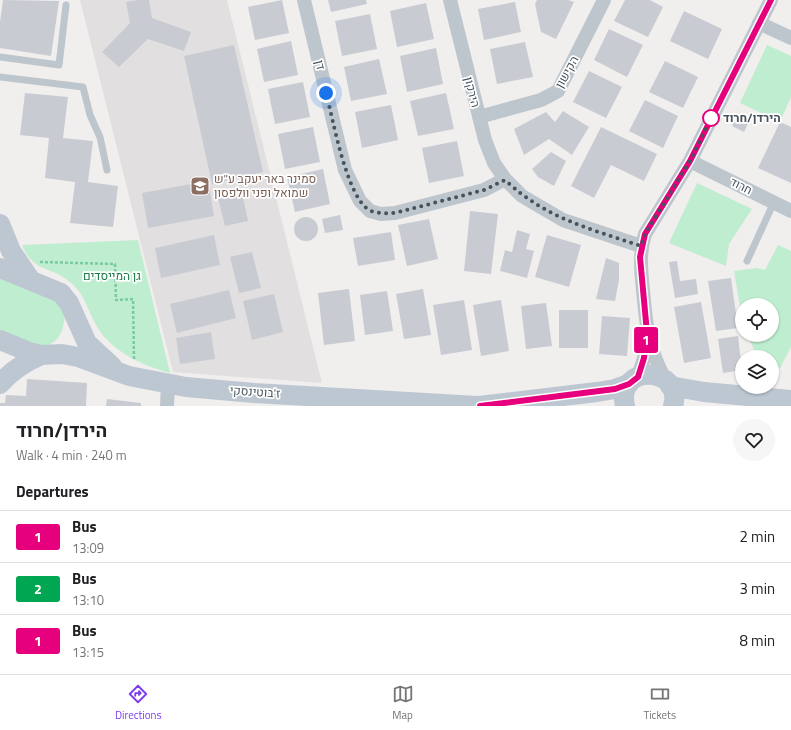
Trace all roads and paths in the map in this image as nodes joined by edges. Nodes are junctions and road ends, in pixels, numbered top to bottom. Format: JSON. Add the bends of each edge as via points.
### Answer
{"nodes":[{"id":1,"x":304,"y":0,"type":"edge"},
{"id":2,"x":450,"y":0,"type":"edge"},
{"id":3,"x":604,"y":0,"type":"edge"},
{"id":4,"x":771,"y":0,"type":"edge"},
{"id":5,"x":66,"y":5,"type":"dead end"},
{"id":6,"x":759,"y":23,"type":"junction"},
{"id":7,"x":791,"y":38,"type":"edge"},
{"id":8,"x":0,"y":57,"type":"edge"},
{"id":9,"x":0,"y":77,"type":"edge"},
{"id":10,"x":478,"y":117,"type":"junction"},
{"id":11,"x":690,"y":161,"type":"junction"},
{"id":12,"x":107,"y":170,"type":"dead end"},
{"id":13,"x":505,"y":180,"type":"junction"},
{"id":14,"x":774,"y":202,"type":"junction"},
{"id":15,"x":791,"y":211,"type":"edge"},
{"id":16,"x":0,"y":224,"type":"edge"},
{"id":17,"x":641,"y":246,"type":"junction"},
{"id":18,"x":747,"y":261,"type":"dead end"},
{"id":19,"x":19,"y":262,"type":"junction"},
{"id":20,"x":0,"y":268,"type":"edge"},
{"id":21,"x":30,"y":279,"type":"junction"},
{"id":22,"x":74,"y":314,"type":"junction"},
{"id":23,"x":647,"y":333,"type":"junction"},
{"id":24,"x":0,"y":340,"type":"edge"},
{"id":25,"x":46,"y":355,"type":"junction"},
{"id":26,"x":132,"y":377,"type":"junction"},
{"id":27,"x":633,"y":380,"type":"junction"},
{"id":28,"x":667,"y":382,"type":"junction"},
{"id":29,"x":0,"y":384,"type":"edge"},
{"id":30,"x":168,"y":384,"type":"junction"},
{"id":31,"x":747,"y":397,"type":"junction"},
{"id":32,"x":791,"y":400,"type":"edge"},
{"id":33,"x":167,"y":406,"type":"edge"},
{"id":34,"x":478,"y":406,"type":"edge"},
{"id":35,"x":625,"y":406,"type":"edge"},
{"id":36,"x":673,"y":406,"type":"edge"},
{"id":37,"x":686,"y":406,"type":"edge"}],
"edges":[{"from":1,"to":13,"type":"street","name":"דן","via":[[345,170],[360,201],[370,211],[381,214],[395,213],[484,190]]},
{"from":2,"to":10,"type":"street","name":"הירקון"},
{"from":3,"to":10,"type":"street","name":"הקישון","via":[[558,91],[541,100]]},
{"from":4,"to":6,"type":"street"},
{"from":5,"to":8,"type":"lane","via":[[59,65]]},
{"from":6,"to":7,"type":"street"},
{"from":6,"to":11,"type":"street"},
{"from":9,"to":12,"type":"lane","via":[[83,87],[90,115],[100,138]]},
{"from":10,"to":13,"type":"street","name":"הירקון","via":[[494,163]]},
{"from":11,"to":14,"type":"street","name":"חרוד"},
{"from":11,"to":17,"type":"street","via":[[645,234]]},
{"from":13,"to":17,"type":"street","via":[[522,196],[552,214]]},
{"from":14,"to":15,"type":"street","name":"חרוד"},
{"from":14,"to":18,"type":"lane"},
{"from":16,"to":19,"type":"street","via":[[11,251]]},
{"from":17,"to":23,"type":"street"},
{"from":19,"to":21,"type":"street"},
{"from":19,"to":26,"type":"path","via":[[115,264],[116,300],[133,299]]},
{"from":20,"to":21,"type":"street","name":"ז'בוטינסקי"},
{"from":21,"to":22,"type":"street","name":"ז'בוטינסקי","via":[[60,293]]},
{"from":22,"to":25,"type":"street","via":[[71,338],[61,349]]},
{"from":22,"to":26,"type":"street","name":"ז'בוטינסקי","via":[[87,343],[113,368]]},
{"from":23,"to":27,"type":"street","via":[[644,358]]},
{"from":23,"to":28,"type":"street","via":[[658,368]]},
{"from":24,"to":25,"type":"street","via":[[29,352]]},
{"from":25,"to":26,"type":"street","name":"ז'בוטינסקי","via":[[78,357]]},
{"from":25,"to":29,"type":"street","via":[[21,364]]},
{"from":26,"to":30,"type":"street","name":"ז'בוטינסקי"},
{"from":27,"to":28,"type":"street","name":"ז'בוטינסקי","via":[[651,374]]},
{"from":27,"to":34,"type":"street","name":"ז'בוטינסקי","via":[[615,389]]},
{"from":27,"to":35,"type":"street","via":[[624,397]]},
{"from":28,"to":31,"type":"street","via":[[704,392]]},
{"from":28,"to":36,"type":"street","via":[[674,394]]},
{"from":30,"to":33,"type":"street"},
{"from":30,"to":34,"type":"street","name":"ז'בוטינסקי","via":[[254,393]]},
{"from":31,"to":32,"type":"street"},
{"from":31,"to":37,"type":"street"}]}
